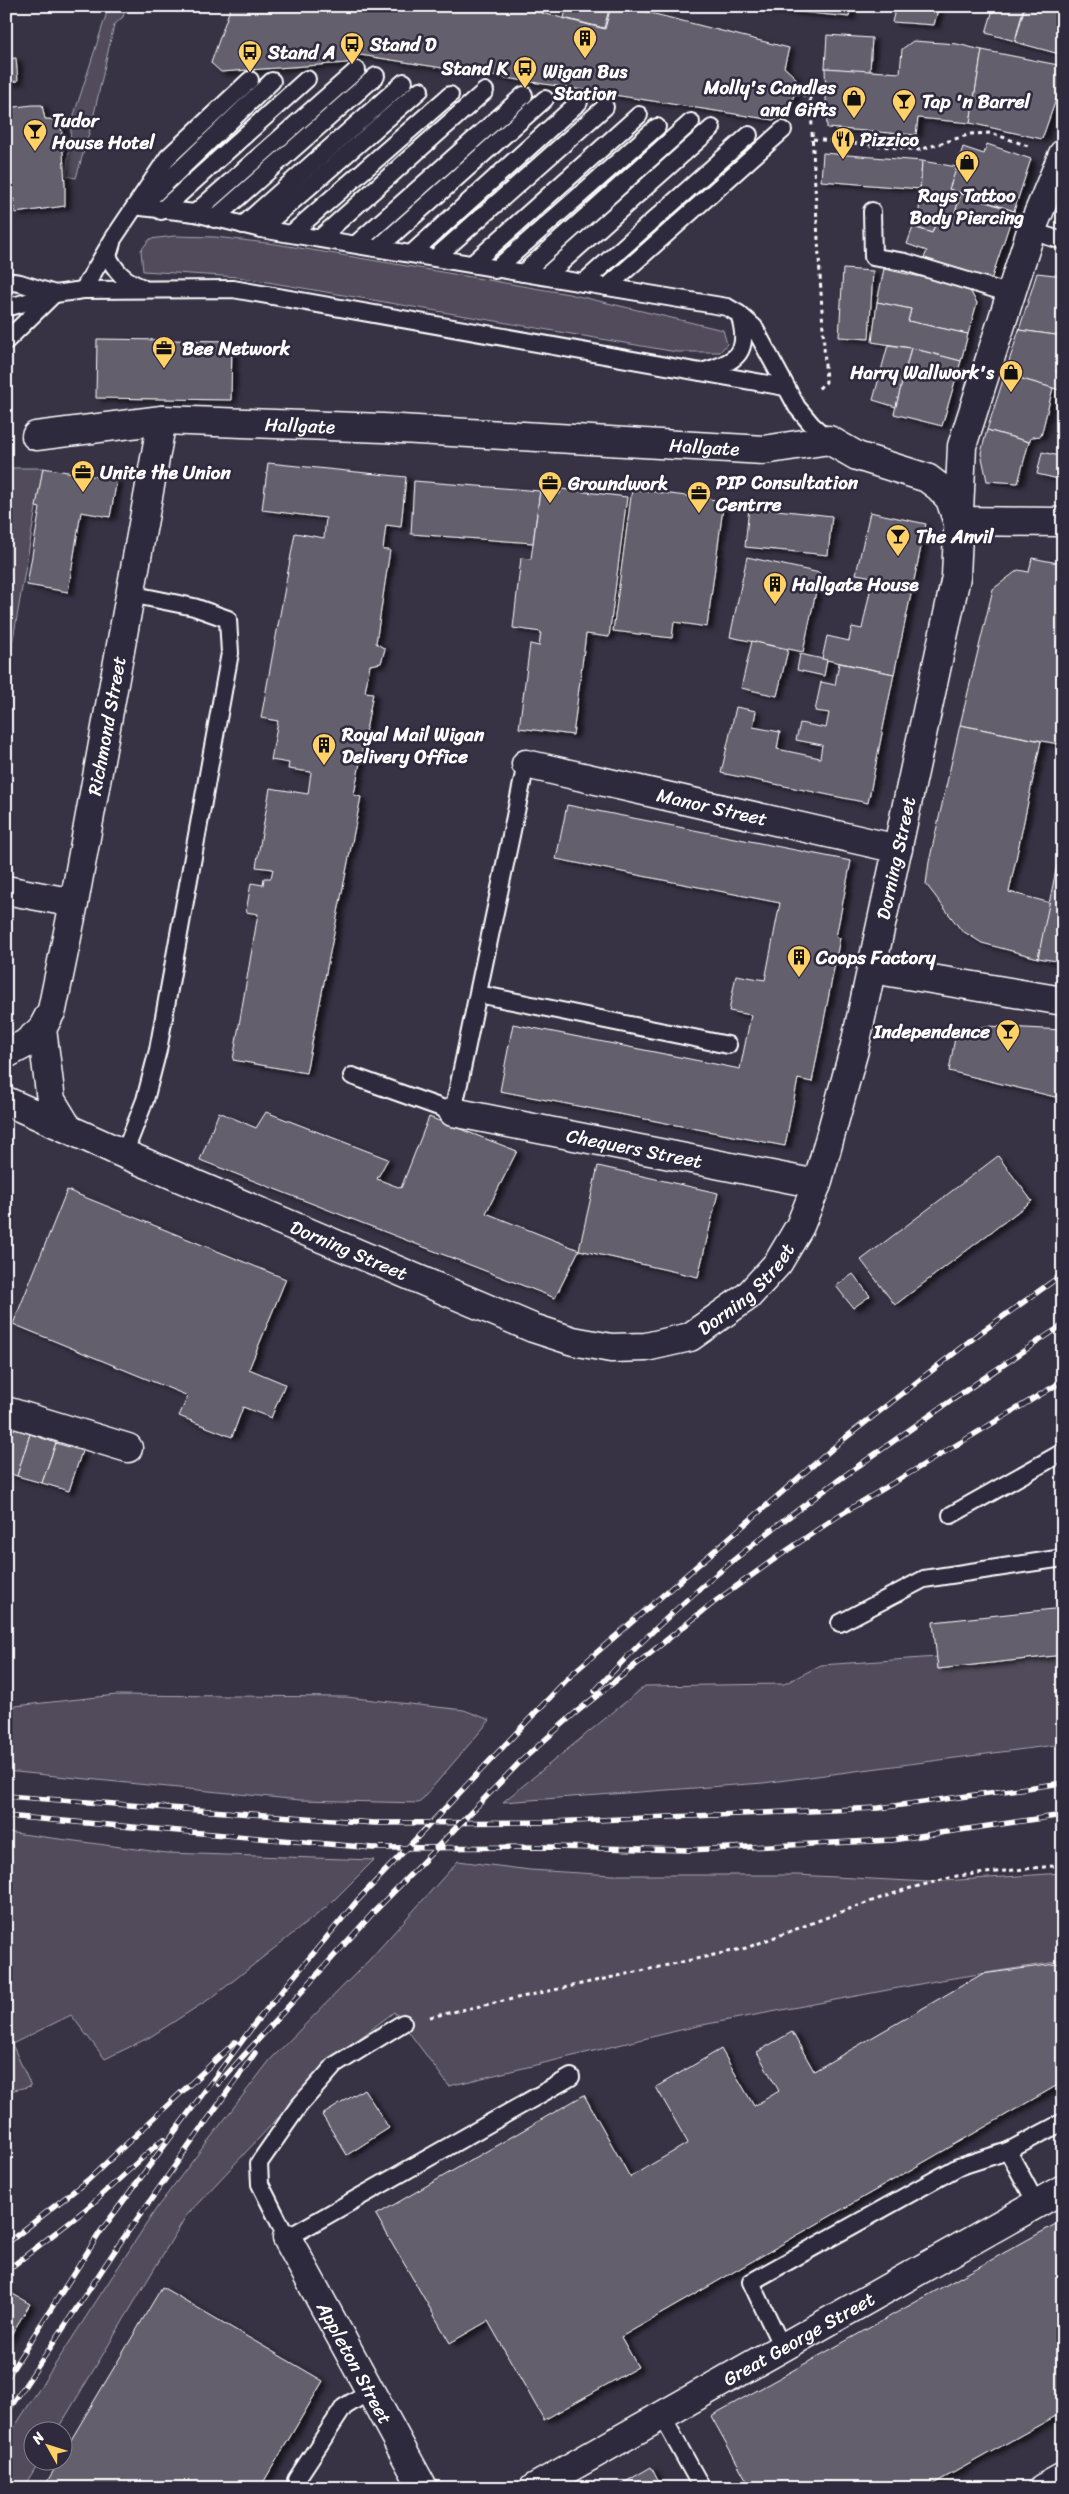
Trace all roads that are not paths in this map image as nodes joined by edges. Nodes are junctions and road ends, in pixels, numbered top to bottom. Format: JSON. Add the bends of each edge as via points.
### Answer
{"nodes":[{"id":1,"x":357,"y":70,"type":"dead end"},
{"id":2,"x":376,"y":76,"type":"dead end"},
{"id":3,"x":307,"y":79,"type":"dead end"},
{"id":4,"x":250,"y":80,"type":"dead end"},
{"id":5,"x":272,"y":81,"type":"dead end"},
{"id":6,"x":404,"y":82,"type":"dead end"},
{"id":7,"x":420,"y":90,"type":"dead end"},
{"id":8,"x":485,"y":90,"type":"dead end"},
{"id":9,"x":450,"y":95,"type":"dead end"},
{"id":10,"x":524,"y":95,"type":"dead end"},
{"id":11,"x":545,"y":99,"type":"dead end"},
{"id":12,"x":579,"y":102,"type":"dead end"},
{"id":13,"x":605,"y":107,"type":"dead end"},
{"id":14,"x":639,"y":115,"type":"dead end"},
{"id":15,"x":691,"y":122,"type":"dead end"},
{"id":16,"x":657,"y":128,"type":"dead end"},
{"id":17,"x":712,"y":128,"type":"dead end"},
{"id":18,"x":782,"y":130,"type":"dead end"},
{"id":19,"x":749,"y":135,"type":"dead end"},
{"id":20,"x":1062,"y":156,"type":"edge"},
{"id":21,"x":141,"y":207,"type":"junction"},
{"id":22,"x":161,"y":210,"type":"junction"},
{"id":23,"x":872,"y":211,"type":"dead end"},
{"id":24,"x":196,"y":213,"type":"junction"},
{"id":25,"x":214,"y":219,"type":"junction"},
{"id":26,"x":243,"y":225,"type":"junction"},
{"id":27,"x":261,"y":229,"type":"junction"},
{"id":28,"x":1031,"y":231,"type":"junction"},
{"id":29,"x":292,"y":233,"type":"junction"},
{"id":30,"x":116,"y":235,"type":"junction"},
{"id":31,"x":320,"y":238,"type":"junction"},
{"id":32,"x":1063,"y":241,"type":"edge"},
{"id":33,"x":356,"y":244,"type":"junction"},
{"id":34,"x":378,"y":248,"type":"junction"},
{"id":35,"x":411,"y":254,"type":"junction"},
{"id":36,"x":435,"y":258,"type":"junction"},
{"id":37,"x":472,"y":264,"type":"junction"},
{"id":38,"x":495,"y":270,"type":"junction"},
{"id":39,"x":523,"y":273,"type":"junction"},
{"id":40,"x":546,"y":276,"type":"junction"},
{"id":41,"x":6,"y":281,"type":"edge"},
{"id":42,"x":582,"y":283,"type":"junction"},
{"id":43,"x":606,"y":287,"type":"junction"},
{"id":44,"x":143,"y":288,"type":"junction"},
{"id":45,"x":83,"y":290,"type":"junction"},
{"id":46,"x":55,"y":294,"type":"junction"},
{"id":47,"x":1011,"y":294,"type":"junction"},
{"id":48,"x":6,"y":308,"type":"edge"},
{"id":49,"x":739,"y":314,"type":"junction"},
{"id":50,"x":6,"y":341,"type":"edge"},
{"id":51,"x":699,"y":372,"type":"junction"},
{"id":52,"x":785,"y":387,"type":"junction"},
{"id":53,"x":162,"y":420,"type":"junction"},
{"id":54,"x":36,"y":436,"type":"dead end"},
{"id":55,"x":828,"y":440,"type":"junction"},
{"id":56,"x":958,"y":521,"type":"junction"},
{"id":57,"x":1063,"y":522,"type":"edge"},
{"id":58,"x":130,"y":594,"type":"junction"},
{"id":59,"x":526,"y":764,"type":"joint"},
{"id":60,"x":898,"y":849,"type":"junction"},
{"id":61,"x":6,"y":890,"type":"edge"},
{"id":62,"x":74,"y":903,"type":"junction"},
{"id":63,"x":872,"y":969,"type":"junction"},
{"id":64,"x":478,"y":994,"type":"junction"},
{"id":65,"x":1063,"y":1001,"type":"edge"},
{"id":66,"x":42,"y":1029,"type":"junction"},
{"id":67,"x":728,"y":1045,"type":"dead end"},
{"id":68,"x":6,"y":1054,"type":"edge"},
{"id":69,"x":352,"y":1076,"type":"dead end"},
{"id":70,"x":6,"y":1101,"type":"edge"},
{"id":71,"x":454,"y":1112,"type":"junction"},
{"id":72,"x":68,"y":1128,"type":"junction"},
{"id":73,"x":124,"y":1154,"type":"junction"},
{"id":74,"x":817,"y":1184,"type":"junction"},
{"id":75,"x":6,"y":1411,"type":"edge"},
{"id":76,"x":128,"y":1448,"type":"dead end"},
{"id":77,"x":1063,"y":1452,"type":"edge"},
{"id":78,"x":951,"y":1515,"type":"dead end"},
{"id":79,"x":1063,"y":1558,"type":"edge"},
{"id":80,"x":840,"y":1623,"type":"dead end"},
{"id":81,"x":403,"y":2023,"type":"road end"},
{"id":82,"x":571,"y":2077,"type":"dead end"},
{"id":83,"x":1063,"y":2122,"type":"edge"},
{"id":84,"x":1008,"y":2151,"type":"junction"},
{"id":85,"x":1063,"y":2188,"type":"edge"},
{"id":86,"x":1036,"y":2203,"type":"junction"},
{"id":87,"x":287,"y":2238,"type":"junction"},
{"id":88,"x":782,"y":2347,"type":"junction"},
{"id":89,"x":370,"y":2391,"type":"junction"},
{"id":90,"x":662,"y":2416,"type":"junction"},
{"id":91,"x":1063,"y":2477,"type":"edge"},
{"id":92,"x":296,"y":2480,"type":"dead end"},
{"id":93,"x":423,"y":2488,"type":"edge"},
{"id":94,"x":534,"y":2488,"type":"edge"},
{"id":95,"x":702,"y":2488,"type":"edge"},
{"id":96,"x":1043,"y":2488,"type":"edge"}],
"edges":[{"from":1,"to":24,"type":"lane"},
{"from":2,"to":25,"type":"lane"},
{"from":3,"to":22,"type":"lane"},
{"from":4,"to":30,"type":"lane","via":[[168,156]]},
{"from":5,"to":21,"type":"lane"},
{"from":6,"to":26,"type":"lane"},
{"from":7,"to":27,"type":"lane"},
{"from":8,"to":31,"type":"lane"},
{"from":9,"to":29,"type":"lane"},
{"from":10,"to":33,"type":"lane"},
{"from":11,"to":34,"type":"lane"},
{"from":12,"to":35,"type":"lane"},
{"from":13,"to":36,"type":"lane"},
{"from":14,"to":37,"type":"lane"},
{"from":15,"to":39,"type":"lane"},
{"from":16,"to":38,"type":"lane"},
{"from":17,"to":40,"type":"lane"},
{"from":18,"to":43,"type":"lane"},
{"from":19,"to":42,"type":"lane"},
{"from":20,"to":28,"type":"street"},
{"from":21,"to":22,"type":"lane"},
{"from":21,"to":30,"type":"lane"},
{"from":22,"to":24,"type":"lane"},
{"from":23,"to":47,"type":"lane","via":[[873,258],[905,262]]},
{"from":24,"to":25,"type":"lane"},
{"from":25,"to":26,"type":"lane"},
{"from":26,"to":27,"type":"lane"},
{"from":27,"to":29,"type":"lane"},
{"from":28,"to":32,"type":"lane"},
{"from":28,"to":47,"type":"street"},
{"from":29,"to":31,"type":"lane"},
{"from":30,"to":44,"type":"lane","via":[[108,256],[115,270],[126,281]]},
{"from":30,"to":45,"type":"lane"},
{"from":31,"to":33,"type":"lane"},
{"from":33,"to":34,"type":"lane"},
{"from":34,"to":35,"type":"lane"},
{"from":35,"to":36,"type":"lane"},
{"from":36,"to":37,"type":"lane"},
{"from":37,"to":38,"type":"lane"},
{"from":38,"to":39,"type":"lane"},
{"from":39,"to":40,"type":"lane"},
{"from":40,"to":42,"type":"lane"},
{"from":41,"to":46,"type":"lane"},
{"from":42,"to":43,"type":"lane"},
{"from":43,"to":49,"type":"lane","via":[[727,307]]},
{"from":44,"to":45,"type":"lane"},
{"from":44,"to":51,"type":"lane","via":[[233,289]]},
{"from":45,"to":46,"type":"lane"},
{"from":46,"to":48,"type":"lane"},
{"from":46,"to":50,"type":"lane"},
{"from":47,"to":56,"type":"street","via":[[962,446]]},
{"from":49,"to":51,"type":"lane","via":[[745,344],[729,360]]},
{"from":49,"to":52,"type":"lane","via":[[754,327]]},
{"from":51,"to":52,"type":"lane"},
{"from":52,"to":55,"type":"lane","via":[[797,407]]},
{"from":53,"to":54,"type":"street","name":"Hallgate"},
{"from":53,"to":55,"type":"street","name":"Hallgate","via":[[383,428],[764,450]]},
{"from":53,"to":58,"type":"street","name":"Richmond Street"},
{"from":55,"to":56,"type":"street","via":[[858,456],[926,478],[950,499]]},
{"from":56,"to":57,"type":"street"},
{"from":56,"to":60,"type":"street","name":"Dorning Street","via":[[956,577]]},
{"from":58,"to":62,"type":"street","name":"Richmond Street"},
{"from":58,"to":73,"type":"lane","via":[[194,607],[228,619],[230,653],[158,1050],[145,1100]]},
{"from":59,"to":60,"type":"street","name":"Manor Street"},
{"from":59,"to":64,"type":"lane"},
{"from":60,"to":63,"type":"street","name":"Dorning Street"},
{"from":61,"to":62,"type":"street"},
{"from":62,"to":66,"type":"street","name":"Richmond Street","via":[[52,1010]]},
{"from":63,"to":65,"type":"street"},
{"from":63,"to":74,"type":"street","name":"Dorning Street","via":[[854,1050]]},
{"from":64,"to":67,"type":"lane"},
{"from":64,"to":71,"type":"lane"},
{"from":66,"to":68,"type":"street","name":"Richmond Street"},
{"from":66,"to":72,"type":"street","via":[[51,1100]]},
{"from":69,"to":71,"type":"lane"},
{"from":70,"to":72,"type":"street","name":"Dorning Street"},
{"from":71,"to":74,"type":"street","name":"Chequers Street"},
{"from":72,"to":73,"type":"street","name":"Dorning Street"},
{"from":73,"to":74,"type":"street","name":"Dorning Street","via":[[533,1328],[573,1341],[611,1348],[646,1347],[690,1337],[748,1296],[778,1263],[800,1226]]},
{"from":75,"to":76,"type":"street"},
{"from":77,"to":78,"type":"lane"},
{"from":79,"to":80,"type":"lane","via":[[924,1579]]},
{"from":81,"to":87,"type":"lane","via":[[335,2065],[298,2107],[259,2163],[260,2184]]},
{"from":82,"to":87,"type":"lane"},
{"from":83,"to":84,"type":"lane"},
{"from":84,"to":86,"type":"lane"},
{"from":84,"to":88,"type":"lane","via":[[958,2167],[750,2282]]},
{"from":85,"to":86,"type":"street","name":"Great George Street"},
{"from":86,"to":88,"type":"street","name":"Great George Street"},
{"from":87,"to":89,"type":"street","name":"Appleton Street"},
{"from":88,"to":90,"type":"street","name":"Great George Street"},
{"from":89,"to":92,"type":"lane","via":[[344,2407]]},
{"from":89,"to":93,"type":"street","name":"Appleton Street"},
{"from":90,"to":94,"type":"street","name":"Great George Street"},
{"from":90,"to":95,"type":"lane"},
{"from":91,"to":96,"type":"street"}]}
